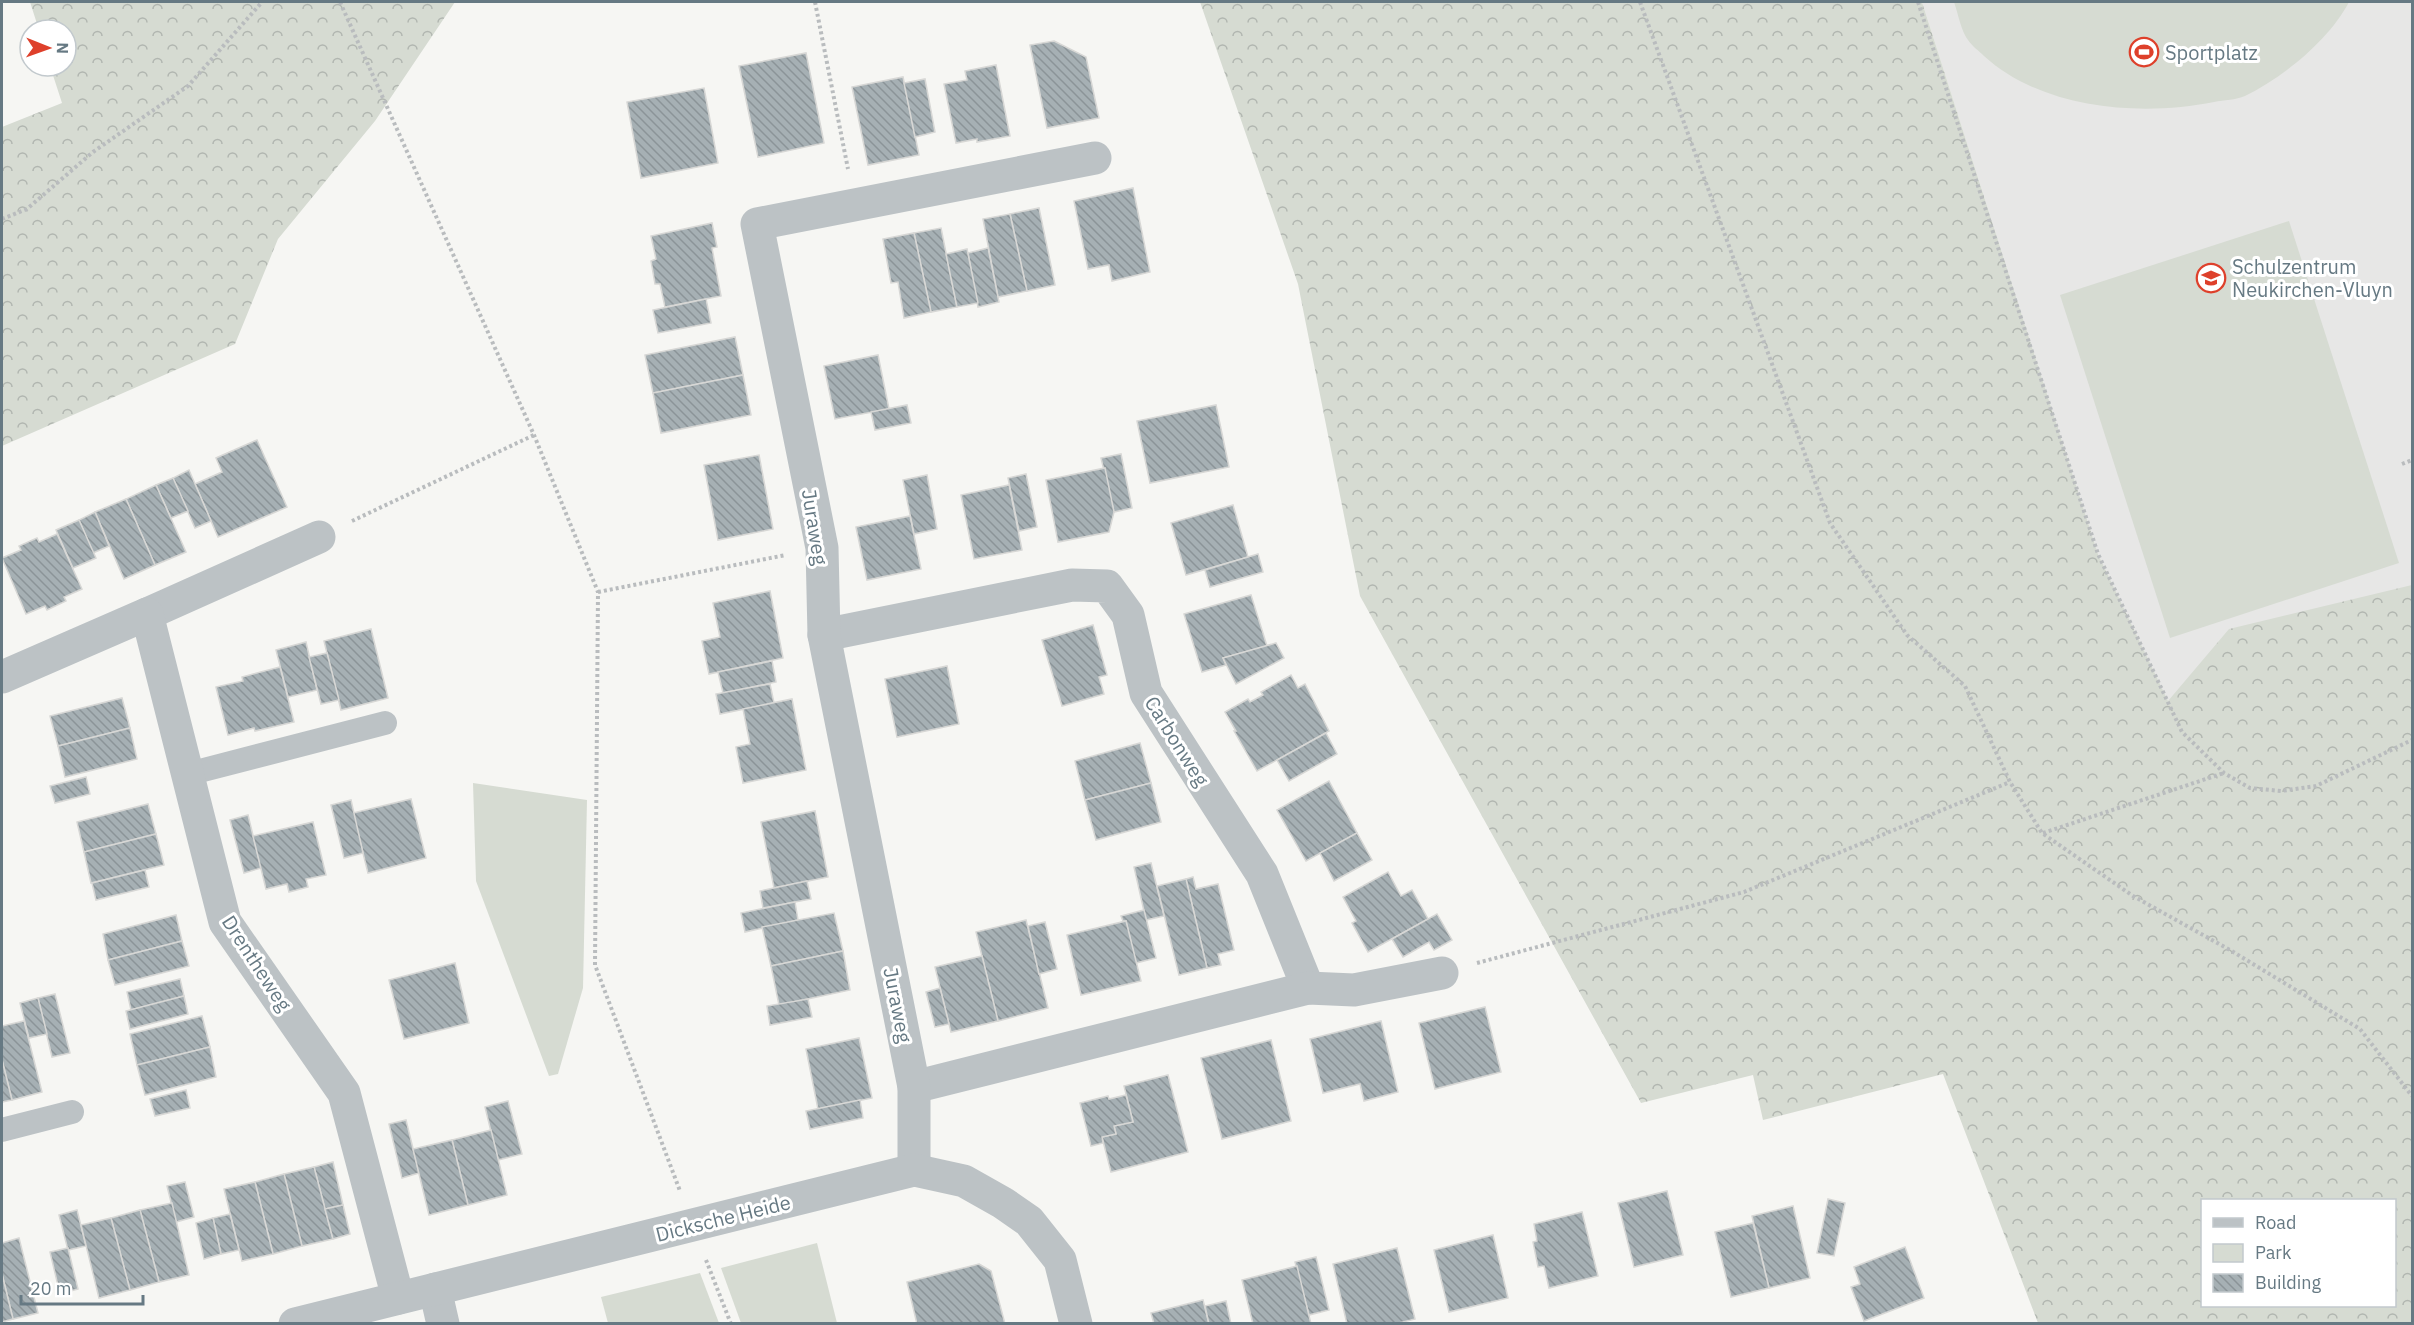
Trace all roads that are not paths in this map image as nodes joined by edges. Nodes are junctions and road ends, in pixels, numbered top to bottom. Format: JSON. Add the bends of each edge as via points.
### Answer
{"nodes":[{"id":1,"x":1095,"y":158,"type":"dead end"},
{"id":2,"x":319,"y":537,"type":"road end"},
{"id":3,"x":147,"y":614,"type":"junction"},
{"id":4,"x":824,"y":634,"type":"junction"},
{"id":5,"x":2,"y":677,"type":"edge"},
{"id":6,"x":385,"y":723,"type":"dead end"},
{"id":7,"x":188,"y":774,"type":"junction"},
{"id":8,"x":1442,"y":973,"type":"road end"},
{"id":9,"x":1308,"y":988,"type":"junction"},
{"id":10,"x":914,"y":1087,"type":"junction"},
{"id":11,"x":72,"y":1112,"type":"dead end"},
{"id":12,"x":2,"y":1130,"type":"edge"},
{"id":13,"x":914,"y":1170,"type":"junction"},
{"id":14,"x":435,"y":1289,"type":"junction"},
{"id":15,"x":398,"y":1298,"type":"junction"},
{"id":16,"x":295,"y":1323,"type":"edge"},
{"id":17,"x":443,"y":1323,"type":"edge"},
{"id":18,"x":1076,"y":1323,"type":"edge"}],
"edges":[{"from":1,"to":4,"type":"street","name":"Juraweg","via":[[757,224],[822,548]]},
{"from":2,"to":3,"type":"street"},
{"from":3,"to":5,"type":"street"},
{"from":3,"to":7,"type":"street","name":"Drentheweg"},
{"from":4,"to":9,"type":"street","name":"Carbonweg","via":[[1072,585],[1107,586],[1128,615],[1146,693],[1262,874]]},
{"from":4,"to":10,"type":"street","name":"Juraweg"},
{"from":6,"to":7,"type":"lane"},
{"from":7,"to":15,"type":"street","name":"Drentheweg","via":[[225,922],[344,1093]]},
{"from":8,"to":9,"type":"street","via":[[1354,990]]},
{"from":9,"to":10,"type":"street"},
{"from":10,"to":13,"type":"street","name":"Juraweg"},
{"from":11,"to":12,"type":"lane"},
{"from":13,"to":14,"type":"street","name":"Dicksche Heide"},
{"from":13,"to":18,"type":"street","name":"Dicksche Heide","via":[[964,1181],[1029,1221],[1060,1260]]},
{"from":14,"to":15,"type":"street","name":"Dicksche Heide"},
{"from":14,"to":17,"type":"street"},
{"from":15,"to":16,"type":"street","name":"Dicksche Heide"}]}
